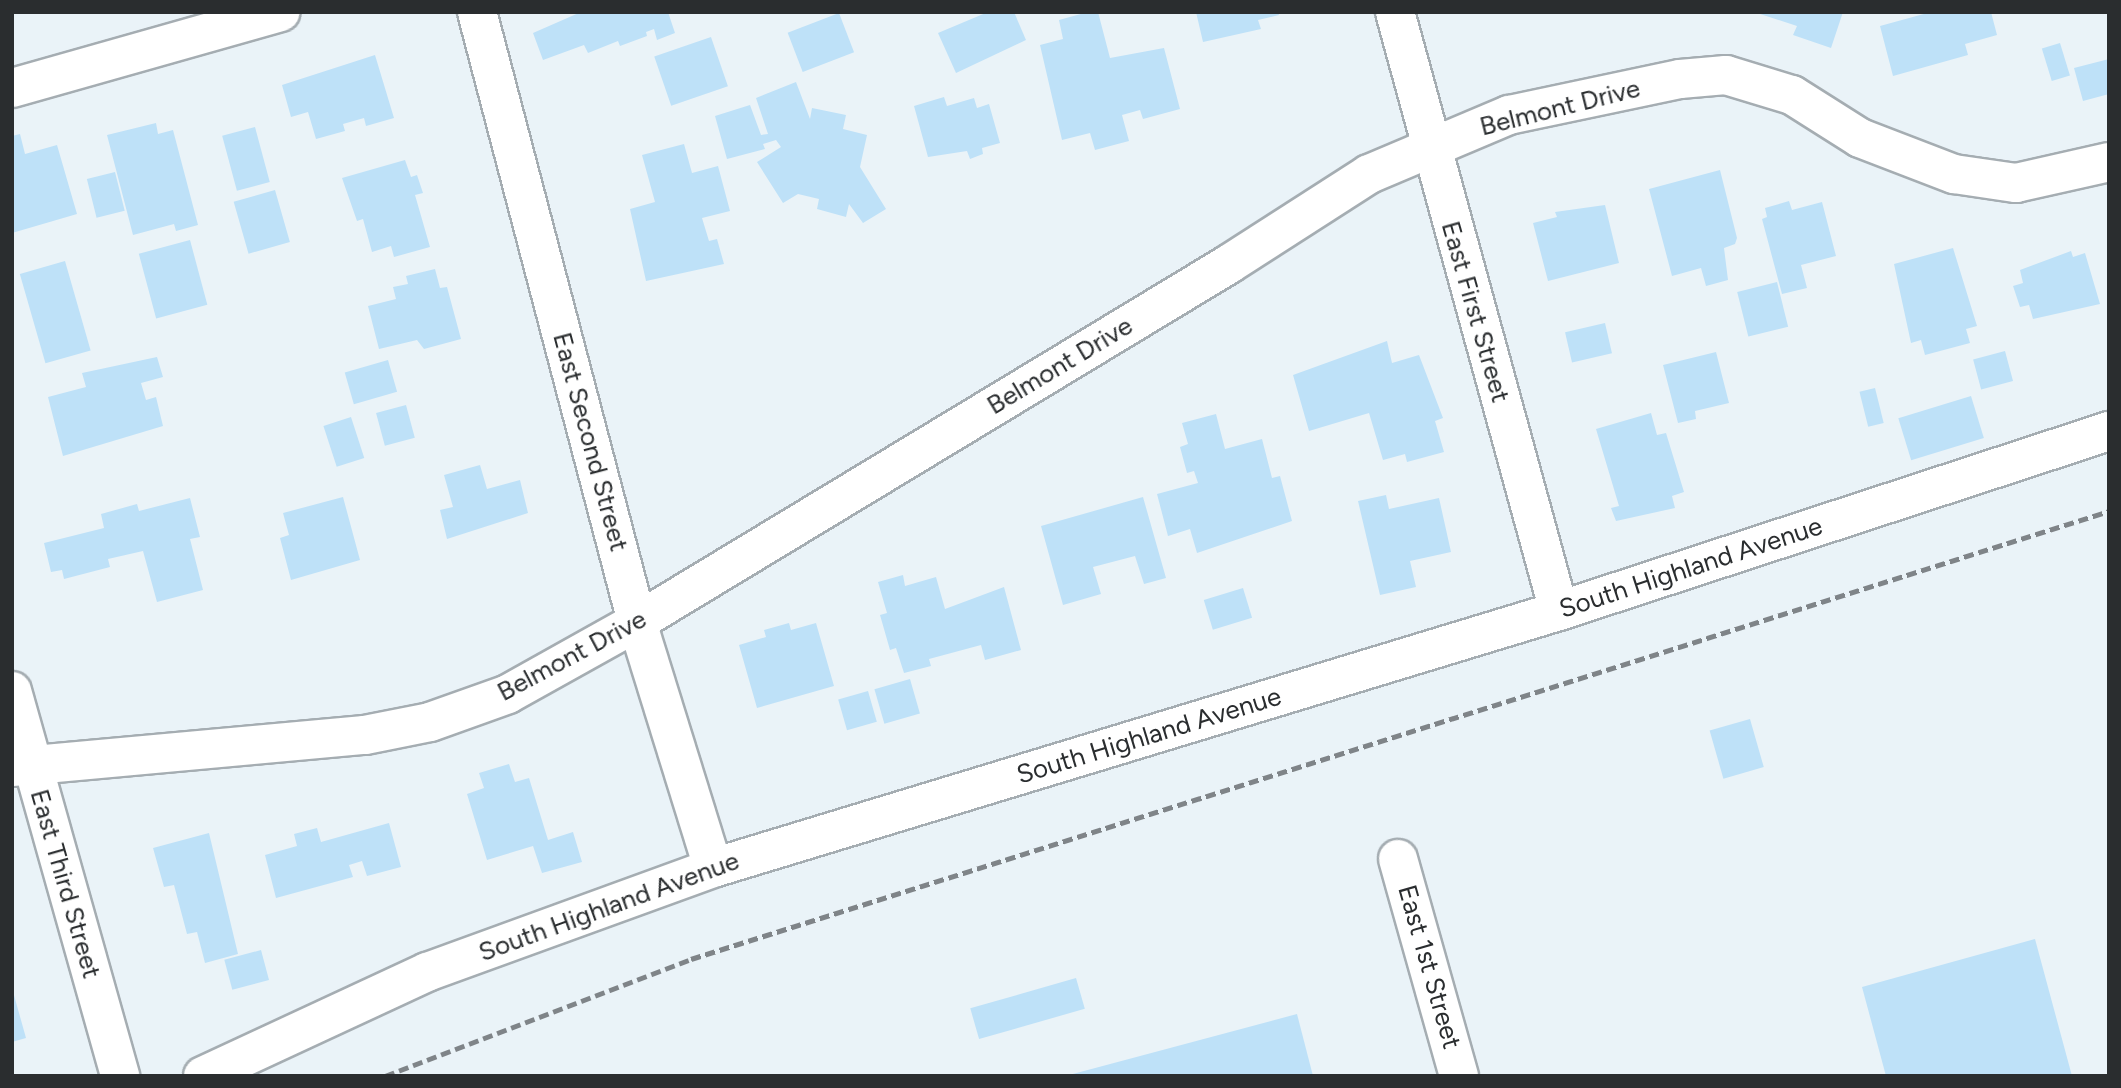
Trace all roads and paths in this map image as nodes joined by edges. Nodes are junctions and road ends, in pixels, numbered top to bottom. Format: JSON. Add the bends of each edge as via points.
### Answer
{"nodes":[{"id":1,"x":280,"y":12,"type":"edge"},
{"id":2,"x":477,"y":12,"type":"edge"},
{"id":3,"x":1395,"y":12,"type":"edge"},
{"id":4,"x":12,"y":88,"type":"edge"},
{"id":5,"x":1429,"y":146,"type":"junction"},
{"id":6,"x":2109,"y":162,"type":"edge"},
{"id":7,"x":2109,"y":431,"type":"edge"},
{"id":8,"x":1559,"y":611,"type":"junction"},
{"id":9,"x":637,"y":622,"type":"junction"},
{"id":10,"x":12,"y":691,"type":"edge"},
{"id":11,"x":22,"y":765,"type":"edge"},
{"id":12,"x":1398,"y":859,"type":"dead end"},
{"id":13,"x":713,"y":868,"type":"junction"},
{"id":14,"x":120,"y":1076,"type":"edge"},
{"id":15,"x":203,"y":1076,"type":"edge"},
{"id":16,"x":1460,"y":1076,"type":"edge"}],
"edges":[{"from":1,"to":4,"type":"street"},
{"from":2,"to":9,"type":"street","name":"East Second Street"},
{"from":3,"to":5,"type":"street","name":"East First Street"},
{"from":5,"to":6,"type":"street","name":"Belmont Drive","via":[[1509,115],[1680,79],[1726,75],[1792,95],[1860,138],[1954,174],[2016,183]]},
{"from":5,"to":8,"type":"street","name":"East First Street"},
{"from":5,"to":9,"type":"street","name":"Belmont Drive","via":[[1369,174],[1218,271]]},
{"from":7,"to":8,"type":"street","name":"South Highland Avenue"},
{"from":8,"to":13,"type":"street","name":"South Highland Avenue"},
{"from":9,"to":11,"type":"street","name":"Belmont Drive","via":[[508,694],[430,722],[365,735]]},
{"from":9,"to":13,"type":"street","name":"East Second Street"},
{"from":10,"to":11,"type":"street","name":"East Third Street"},
{"from":11,"to":14,"type":"street","name":"East Third Street"},
{"from":12,"to":16,"type":"street","name":"East 1st Street"},
{"from":13,"to":15,"type":"street","name":"South Highland Avenue","via":[[427,972]]}]}
